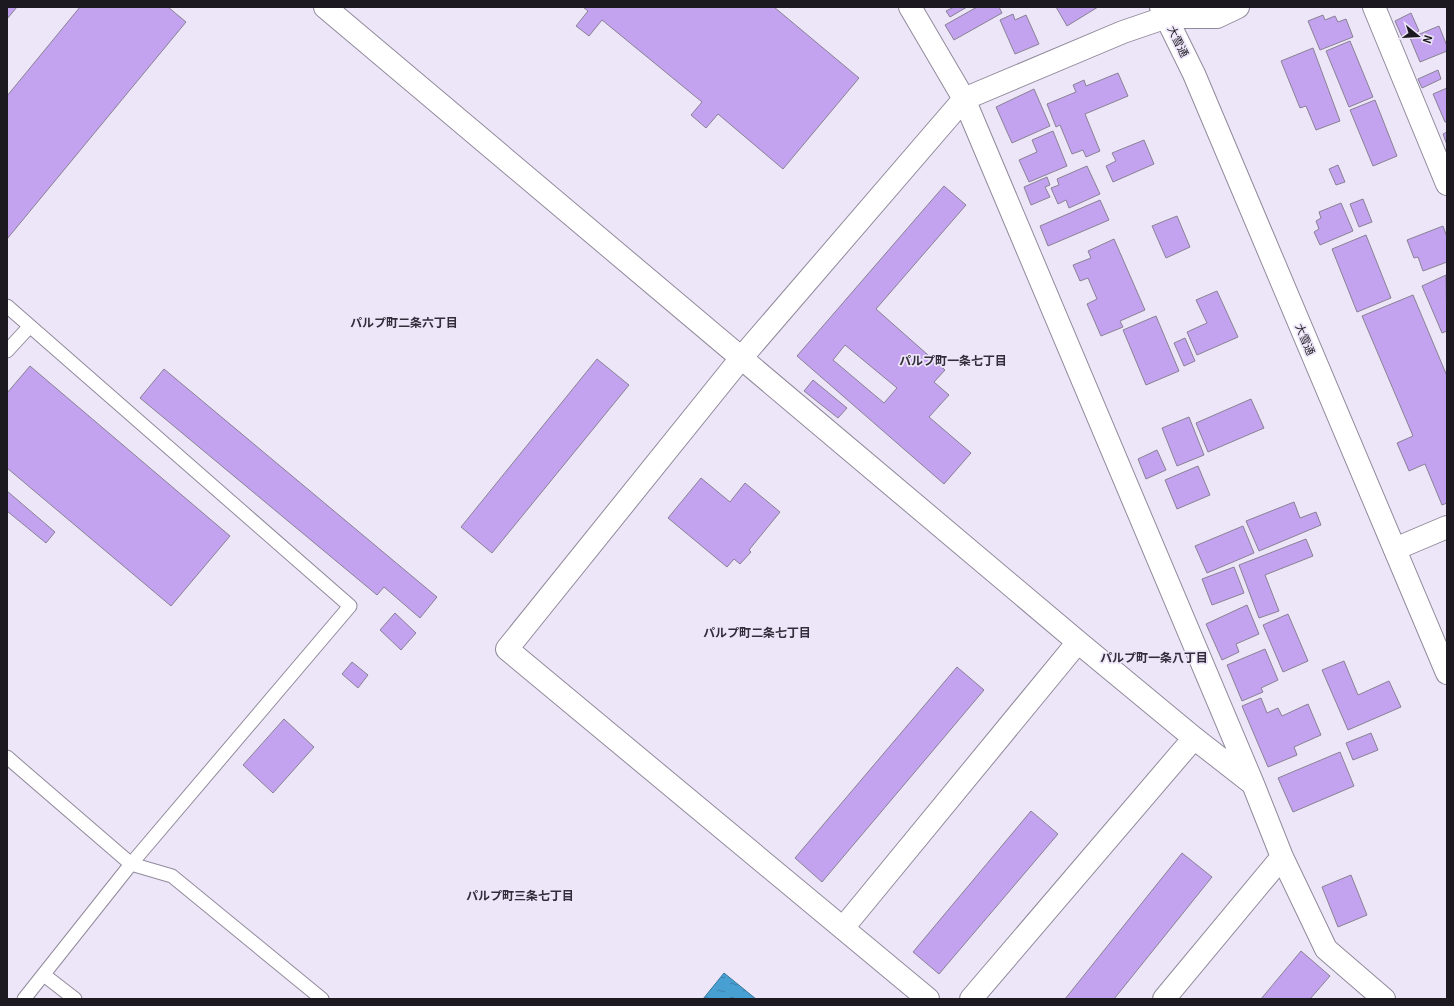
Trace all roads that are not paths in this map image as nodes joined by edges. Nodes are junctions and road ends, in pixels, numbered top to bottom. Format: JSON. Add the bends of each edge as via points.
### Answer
{"nodes":[{"id":1,"x":325,"y":7,"type":"edge"},
{"id":2,"x":910,"y":7,"type":"edge"},
{"id":3,"x":1238,"y":7,"type":"edge"},
{"id":4,"x":1374,"y":7,"type":"edge"},
{"id":5,"x":1168,"y":10,"type":"edge"},
{"id":6,"x":964,"y":99,"type":"junction"},
{"id":7,"x":1447,"y":184,"type":"edge"},
{"id":8,"x":7,"y":306,"type":"edge"},
{"id":9,"x":30,"y":326,"type":"junction"},
{"id":10,"x":7,"y":351,"type":"edge"},
{"id":11,"x":742,"y":357,"type":"junction"},
{"id":12,"x":1447,"y":527,"type":"edge"},
{"id":13,"x":1395,"y":549,"type":"junction"},
{"id":14,"x":1078,"y":642,"type":"junction"},
{"id":15,"x":1447,"y":673,"type":"edge"},
{"id":16,"x":1194,"y":738,"type":"junction"},
{"id":17,"x":7,"y":757,"type":"edge"},
{"id":18,"x":1252,"y":784,"type":"junction"},
{"id":19,"x":1282,"y":857,"type":"junction"},
{"id":20,"x":131,"y":864,"type":"junction"},
{"id":21,"x":843,"y":928,"type":"junction"},
{"id":22,"x":44,"y":975,"type":"junction"},
{"id":23,"x":1369,"y":995,"type":"edge"},
{"id":24,"x":24,"y":999,"type":"edge"},
{"id":25,"x":75,"y":999,"type":"edge"},
{"id":26,"x":322,"y":999,"type":"edge"},
{"id":27,"x":928,"y":999,"type":"edge"},
{"id":28,"x":971,"y":999,"type":"edge"},
{"id":29,"x":1164,"y":999,"type":"edge"}],
"edges":[{"from":1,"to":11,"type":"main road"},
{"from":2,"to":6,"type":"main road"},
{"from":3,"to":5,"type":"main road","via":[[1217,17]]},
{"from":4,"to":7,"type":"main road"},
{"from":5,"to":6,"type":"main road","via":[[1123,32]]},
{"from":5,"to":13,"type":"main road","name":"大雪通"},
{"from":6,"to":11,"type":"main road"},
{"from":6,"to":18,"type":"main road"},
{"from":8,"to":9,"type":"lane"},
{"from":9,"to":10,"type":"lane"},
{"from":9,"to":20,"type":"lane","via":[[350,606]]},
{"from":11,"to":14,"type":"main road"},
{"from":11,"to":21,"type":"main road","via":[[507,649]]},
{"from":12,"to":13,"type":"main road"},
{"from":13,"to":15,"type":"main road","name":"大雪通"},
{"from":14,"to":16,"type":"main road"},
{"from":14,"to":21,"type":"main road"},
{"from":16,"to":18,"type":"main road"},
{"from":16,"to":28,"type":"main road"},
{"from":17,"to":20,"type":"lane"},
{"from":18,"to":19,"type":"main road"},
{"from":19,"to":23,"type":"main road","via":[[1326,948]]},
{"from":19,"to":29,"type":"main road"},
{"from":20,"to":22,"type":"lane"},
{"from":20,"to":26,"type":"lane","via":[[172,876]]},
{"from":21,"to":27,"type":"main road"},
{"from":22,"to":24,"type":"lane"},
{"from":22,"to":25,"type":"lane"}]}
